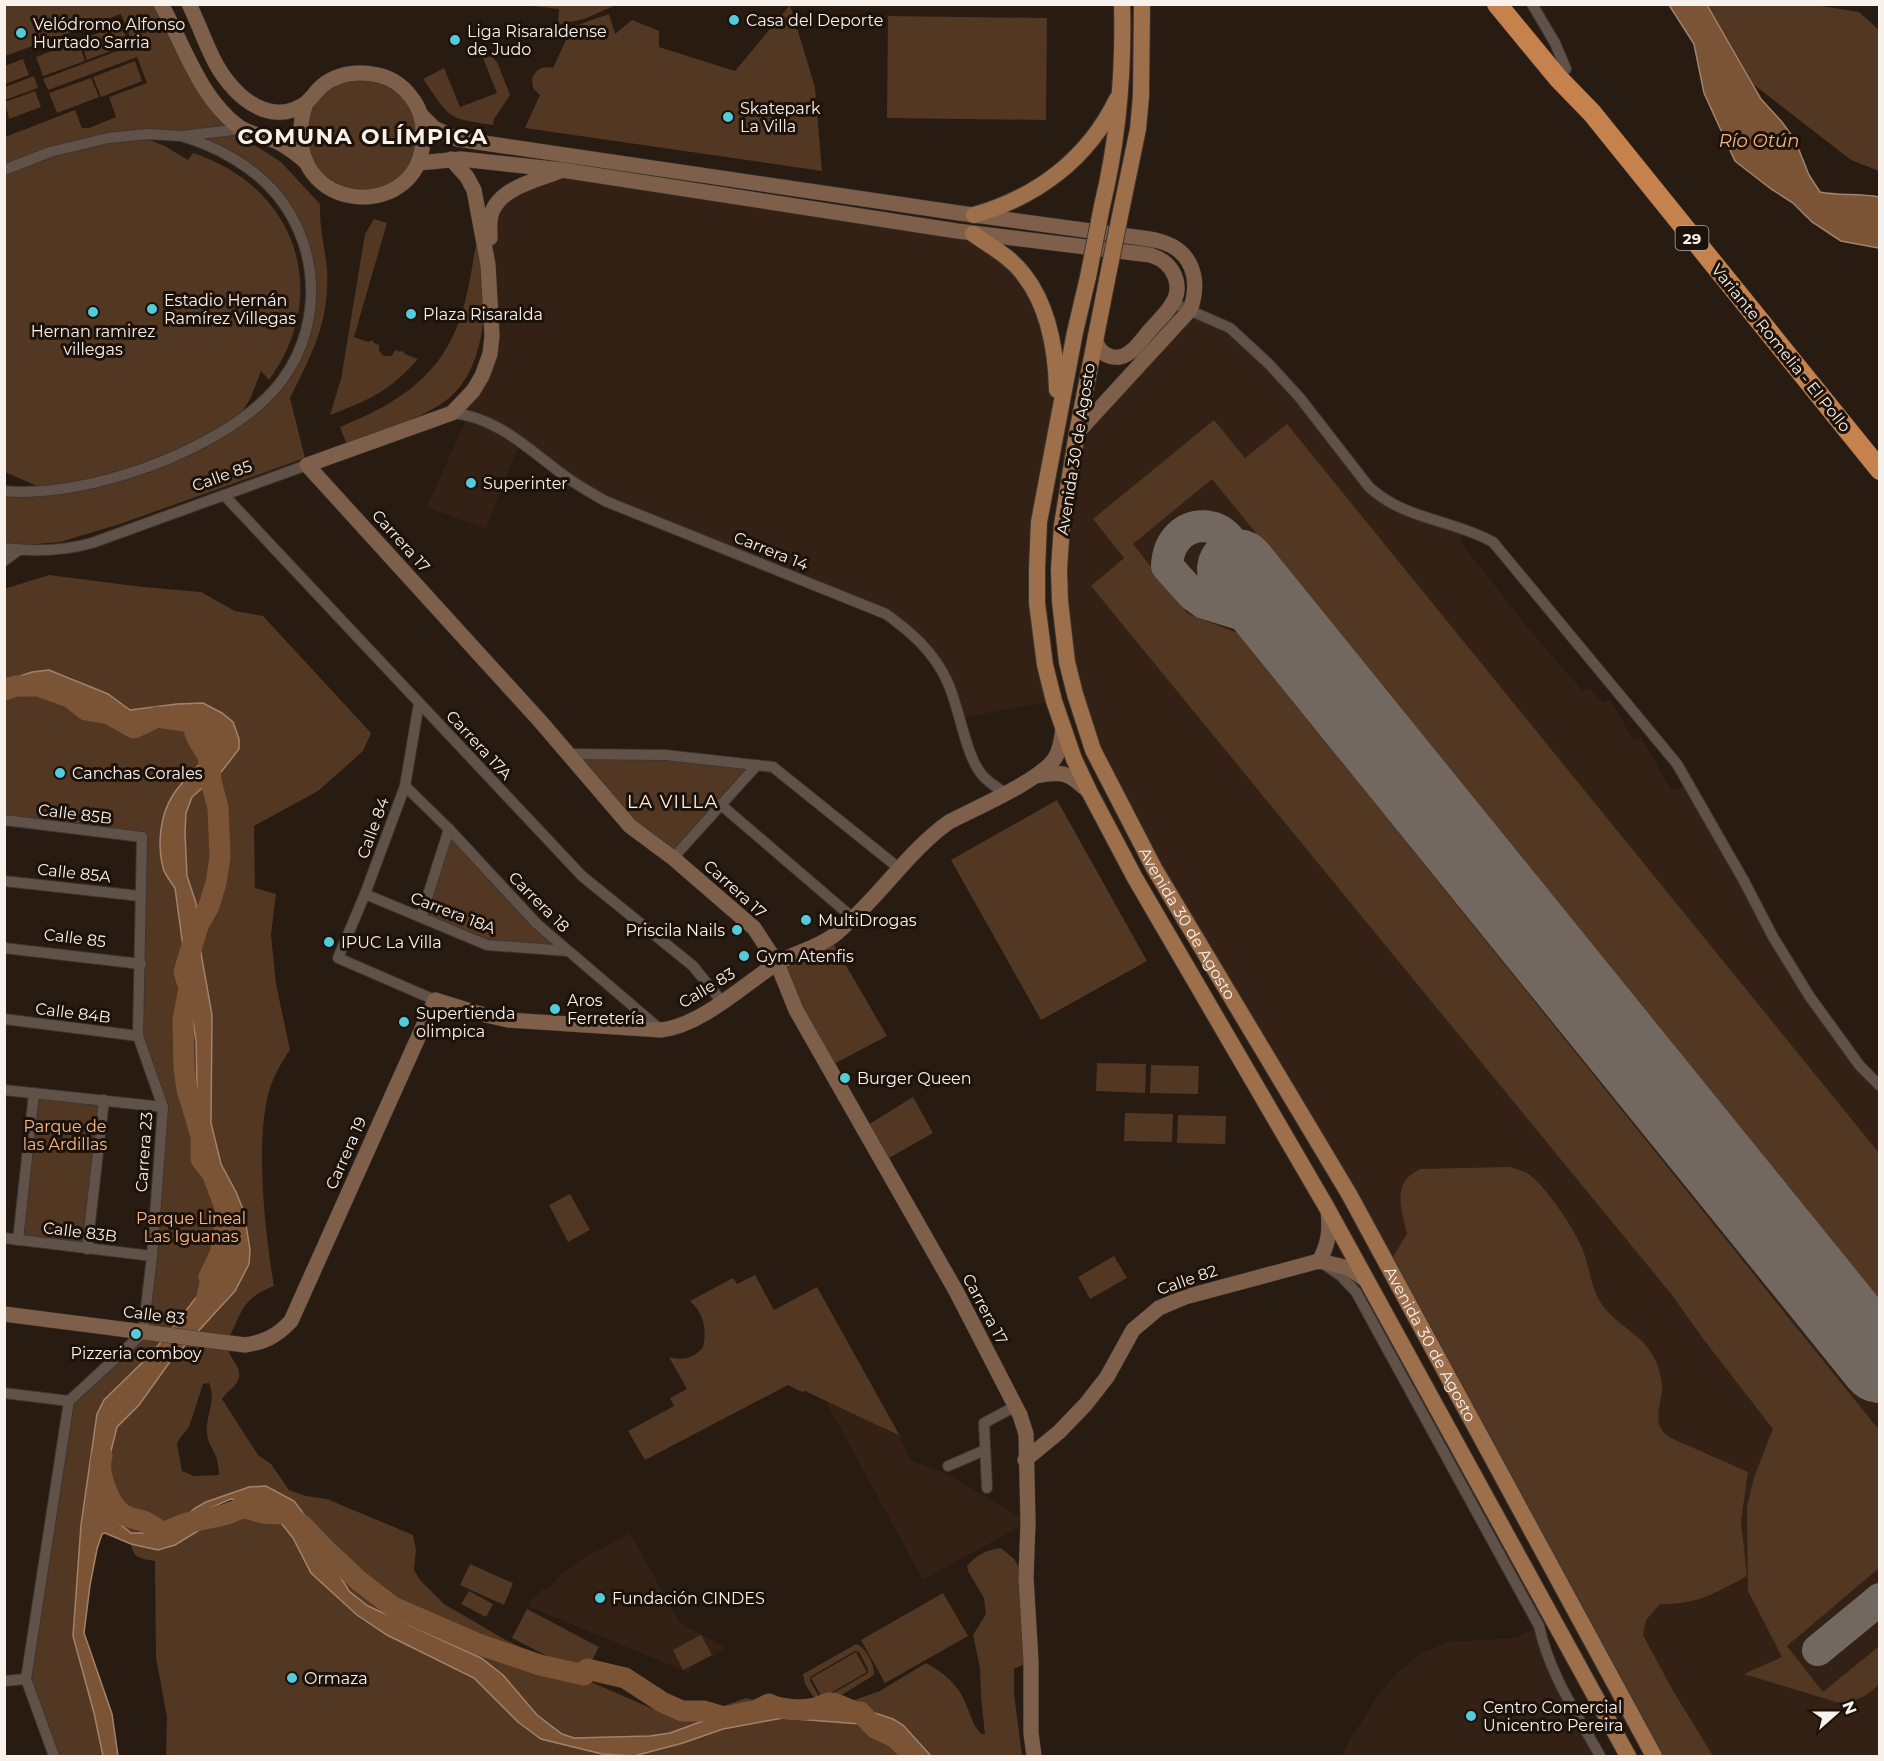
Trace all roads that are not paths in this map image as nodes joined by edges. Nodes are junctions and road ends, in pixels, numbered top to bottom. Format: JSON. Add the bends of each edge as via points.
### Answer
{"nodes":[{"id":1,"x":161,"y":4,"type":"edge"},
{"id":2,"x":189,"y":4,"type":"edge"},
{"id":3,"x":1122,"y":4,"type":"edge"},
{"id":4,"x":1142,"y":4,"type":"edge"},
{"id":5,"x":1497,"y":4,"type":"edge"},
{"id":6,"x":1513,"y":4,"type":"edge"},
{"id":7,"x":1532,"y":4,"type":"edge"},
{"id":8,"x":1566,"y":69,"type":"junction"},
{"id":9,"x":1120,"y":93,"type":"junction"},
{"id":10,"x":306,"y":103,"type":"junction"},
{"id":11,"x":218,"y":108,"type":"junction"},
{"id":12,"x":1592,"y":113,"type":"junction"},
{"id":13,"x":421,"y":115,"type":"junction"},
{"id":14,"x":242,"y":129,"type":"junction"},
{"id":15,"x":213,"y":132,"type":"junction"},
{"id":16,"x":181,"y":136,"type":"junction"},
{"id":17,"x":451,"y":159,"type":"junction"},
{"id":18,"x":418,"y":163,"type":"junction"},
{"id":19,"x":307,"y":164,"type":"junction"},
{"id":20,"x":4,"y":170,"type":"edge"},
{"id":21,"x":562,"y":170,"type":"junction"},
{"id":22,"x":974,"y":215,"type":"junction"},
{"id":23,"x":973,"y":234,"type":"junction"},
{"id":24,"x":488,"y":266,"type":"junction"},
{"id":25,"x":1173,"y":303,"type":"junction"},
{"id":26,"x":1190,"y":310,"type":"junction"},
{"id":27,"x":1095,"y":336,"type":"junction"},
{"id":28,"x":452,"y":413,"type":"junction"},
{"id":29,"x":1056,"y":431,"type":"junction"},
{"id":30,"x":1077,"y":433,"type":"junction"},
{"id":31,"x":307,"y":465,"type":"junction"},
{"id":32,"x":1880,"y":470,"type":"edge"},
{"id":33,"x":4,"y":491,"type":"edge"},
{"id":34,"x":224,"y":495,"type":"junction"},
{"id":35,"x":4,"y":548,"type":"edge"},
{"id":36,"x":20,"y":550,"type":"junction"},
{"id":37,"x":4,"y":561,"type":"edge"},
{"id":38,"x":419,"y":703,"type":"junction"},
{"id":39,"x":1063,"y":727,"type":"junction"},
{"id":40,"x":570,"y":754,"type":"junction"},
{"id":41,"x":757,"y":765,"type":"junction"},
{"id":42,"x":1036,"y":776,"type":"junction"},
{"id":43,"x":405,"y":786,"type":"junction"},
{"id":44,"x":1005,"y":793,"type":"junction"},
{"id":45,"x":1090,"y":793,"type":"junction"},
{"id":46,"x":720,"y":804,"type":"junction"},
{"id":47,"x":4,"y":820,"type":"edge"},
{"id":48,"x":449,"y":829,"type":"junction"},
{"id":49,"x":142,"y":837,"type":"joint"},
{"id":50,"x":673,"y":858,"type":"junction"},
{"id":51,"x":900,"y":869,"type":"junction"},
{"id":52,"x":4,"y":881,"type":"edge"},
{"id":53,"x":365,"y":894,"type":"junction"},
{"id":54,"x":140,"y":896,"type":"junction"},
{"id":55,"x":421,"y":917,"type":"junction"},
{"id":56,"x":853,"y":918,"type":"junction"},
{"id":57,"x":4,"y":948,"type":"edge"},
{"id":58,"x":569,"y":951,"type":"junction"},
{"id":59,"x":338,"y":958,"type":"joint"},
{"id":60,"x":777,"y":963,"type":"junction"},
{"id":61,"x":141,"y":964,"type":"junction"},
{"id":62,"x":435,"y":1000,"type":"junction"},
{"id":63,"x":723,"y":1003,"type":"junction"},
{"id":64,"x":4,"y":1019,"type":"edge"},
{"id":65,"x":661,"y":1030,"type":"junction"},
{"id":66,"x":138,"y":1036,"type":"junction"},
{"id":67,"x":1880,"y":1086,"type":"edge"},
{"id":68,"x":4,"y":1090,"type":"edge"},
{"id":69,"x":34,"y":1093,"type":"junction"},
{"id":70,"x":104,"y":1100,"type":"junction"},
{"id":71,"x":163,"y":1107,"type":"junction"},
{"id":72,"x":1327,"y":1208,"type":"junction"},
{"id":73,"x":4,"y":1238,"type":"edge"},
{"id":74,"x":18,"y":1240,"type":"junction"},
{"id":75,"x":87,"y":1249,"type":"junction"},
{"id":76,"x":152,"y":1256,"type":"junction"},
{"id":77,"x":1319,"y":1261,"type":"junction"},
{"id":78,"x":1366,"y":1280,"type":"junction"},
{"id":79,"x":4,"y":1314,"type":"edge"},
{"id":80,"x":291,"y":1321,"type":"joint"},
{"id":81,"x":150,"y":1334,"type":"junction"},
{"id":82,"x":4,"y":1393,"type":"edge"},
{"id":83,"x":69,"y":1401,"type":"junction"},
{"id":84,"x":1016,"y":1406,"type":"junction"},
{"id":85,"x":985,"y":1449,"type":"junction"},
{"id":86,"x":1025,"y":1460,"type":"junction"},
{"id":87,"x":948,"y":1466,"type":"dead end"},
{"id":88,"x":987,"y":1488,"type":"dead end"},
{"id":89,"x":1545,"y":1622,"type":"junction"},
{"id":90,"x":26,"y":1679,"type":"junction"},
{"id":91,"x":4,"y":1681,"type":"edge"},
{"id":92,"x":54,"y":1756,"type":"edge"},
{"id":93,"x":1034,"y":1756,"type":"edge"},
{"id":94,"x":1600,"y":1756,"type":"edge"},
{"id":95,"x":1628,"y":1756,"type":"edge"},
{"id":96,"x":1654,"y":1756,"type":"edge"}],
"edges":[{"from":1,"to":11,"type":"street","via":[[196,75]]},
{"from":2,"to":10,"type":"street","via":[[216,62],[239,94],[263,111],[275,113]]},
{"from":3,"to":9,"type":"main road","name":"Avenida 30 de Agosto"},
{"from":4,"to":27,"type":"main road","name":"Avenida 30 de Agosto","bridge":true,"via":[[1138,129]]},
{"from":5,"to":12,"type":"highway","name":"Variante Romelia - El Pollo","number":"29"},
{"from":6,"to":8,"type":"highway","name":"Variante Romelia - El Pollo","number":"29"},
{"from":7,"to":8,"type":"street"},
{"from":8,"to":12,"type":"highway","name":"Variante Romelia - El Pollo","number":"29"},
{"from":9,"to":22,"type":"main road","via":[[1093,139],[1068,166],[1024,196]]},
{"from":9,"to":29,"type":"main road","name":"Avenida 30 de Agosto","bridge":true,"via":[[1118,128]]},
{"from":10,"to":13,"type":"street","via":[[332,79],[367,73],[402,86]]},
{"from":10,"to":19,"type":"street","via":[[300,128]]},
{"from":11,"to":14,"type":"street"},
{"from":11,"to":15,"type":"street","via":[[220,120]]},
{"from":12,"to":32,"type":"highway","name":"Variante Romelia - El Pollo","number":"29"},
{"from":13,"to":18,"type":"street","via":[[423,149]]},
{"from":13,"to":22,"type":"street","via":[[434,128],[457,139]]},
{"from":14,"to":15,"type":"street"},
{"from":14,"to":19,"type":"street","via":[[285,146]]},
{"from":15,"to":16,"type":"street"},
{"from":16,"to":20,"type":"street","via":[[148,134],[88,141]]},
{"from":16,"to":33,"type":"street","via":[[219,150],[255,173],[276,193],[292,217],[308,256],[312,285],[307,327],[298,354],[264,400],[188,450],[109,480],[46,490]]},
{"from":17,"to":18,"type":"street"},
{"from":17,"to":21,"type":"street"},
{"from":17,"to":24,"type":"street","via":[[474,190]]},
{"from":18,"to":19,"type":"street","via":[[411,175],[393,189],[362,198],[333,191]]},
{"from":21,"to":23,"type":"street"},
{"from":21,"to":24,"type":"street","via":[[511,191],[496,205],[491,215]]},
{"from":22,"to":26,"type":"street","via":[[1161,242],[1188,261],[1195,276],[1196,294]]},
{"from":23,"to":25,"type":"street","via":[[1154,256],[1173,270],[1177,280]]},
{"from":23,"to":29,"type":"main road","via":[[1009,259],[1036,294],[1054,349]]},
{"from":24,"to":28,"type":"street","via":[[490,354],[474,391]]},
{"from":25,"to":26,"type":"street"},
{"from":25,"to":27,"type":"street","via":[[1126,354],[1109,356],[1096,344]]},
{"from":26,"to":30,"type":"street"},
{"from":26,"to":67,"type":"street","via":[[1230,328],[1269,364],[1380,497],[1407,512],[1463,528],[1493,542],[1677,764],[1810,997],[1860,1066]]},
{"from":27,"to":30,"type":"main road","name":"Avenida 30 de Agosto"},
{"from":28,"to":31,"type":"street","name":"Calle 85"},
{"from":28,"to":44,"type":"street","name":"Carrera 14","via":[[484,420],[605,501],[886,614],[909,630],[937,663],[953,696],[974,762],[982,775]]},
{"from":29,"to":39,"type":"main road","name":"Avenida 30 de Agosto","via":[[1040,522],[1037,603],[1046,665]]},
{"from":30,"to":96,"type":"main road","name":"Avenida 30 de Agosto","via":[[1062,525],[1060,601],[1075,694],[1093,750],[1154,868],[1349,1194]]},
{"from":31,"to":34,"type":"street","name":"Calle 85"},
{"from":31,"to":40,"type":"street","name":"Carrera 17"},
{"from":34,"to":36,"type":"street","name":"Calle 85","via":[[92,543],[57,550]]},
{"from":34,"to":38,"type":"street","name":"Carrera 17A"},
{"from":35,"to":36,"type":"street","name":"Calle 85"},
{"from":36,"to":37,"type":"street"},
{"from":38,"to":43,"type":"street","name":"Calle 84"},
{"from":38,"to":63,"type":"street","name":"Carrera 17A","via":[[582,876],[693,966]]},
{"from":39,"to":42,"type":"street","name":"Calle 83","via":[[1055,759]]},
{"from":39,"to":45,"type":"main road","name":"Avenida 30 de Agosto"},
{"from":40,"to":41,"type":"street","via":[[666,755]]},
{"from":40,"to":50,"type":"street","name":"Carrera 17","via":[[630,826]]},
{"from":41,"to":46,"type":"street"},
{"from":41,"to":51,"type":"street","via":[[773,767]]},
{"from":42,"to":44,"type":"street","name":"Calle 83"},
{"from":42,"to":45,"type":"street","name":"Calle 83","via":[[1068,774]]},
{"from":43,"to":48,"type":"street","name":"Carrera 18"},
{"from":43,"to":53,"type":"street","name":"Calle 84"},
{"from":44,"to":51,"type":"street","name":"Calle 83","via":[[949,822]]},
{"from":45,"to":72,"type":"main road","name":"Avenida 30 de Agosto","via":[[1135,878]]},
{"from":46,"to":50,"type":"street"},
{"from":46,"to":56,"type":"street"},
{"from":47,"to":49,"type":"street","name":"Calle 85B"},
{"from":48,"to":55,"type":"street"},
{"from":48,"to":58,"type":"street","name":"Carrera 18","via":[[537,924]]},
{"from":49,"to":54,"type":"street","name":"Carrera 23"},
{"from":50,"to":60,"type":"street","name":"Carrera 17","via":[[754,928]]},
{"from":51,"to":56,"type":"street","name":"Calle 83"},
{"from":52,"to":54,"type":"street","name":"Calle 85A"},
{"from":53,"to":55,"type":"street","name":"Carrera 18A"},
{"from":53,"to":59,"type":"street","name":"Calle 84"},
{"from":54,"to":61,"type":"street","name":"Carrera 23"},
{"from":55,"to":58,"type":"street","name":"Carrera 18A","via":[[487,945]]},
{"from":56,"to":60,"type":"street","name":"Calle 83","via":[[830,938]]},
{"from":57,"to":61,"type":"street","name":"Calle 85"},
{"from":58,"to":65,"type":"street","name":"Carrera 18"},
{"from":59,"to":62,"type":"street","name":"Calle 83"},
{"from":60,"to":63,"type":"street","name":"Calle 83"},
{"from":60,"to":84,"type":"street","name":"Carrera 17","via":[[796,1010]]},
{"from":61,"to":66,"type":"street","name":"Carrera 23"},
{"from":62,"to":65,"type":"street","name":"Calle 83","via":[[508,1020]]},
{"from":62,"to":80,"type":"street","name":"Carrera 19"},
{"from":63,"to":65,"type":"street","name":"Calle 83","via":[[683,1024]]},
{"from":64,"to":66,"type":"street","name":"Calle 84B"},
{"from":66,"to":71,"type":"street","name":"Carrera 23"},
{"from":68,"to":69,"type":"street"},
{"from":69,"to":70,"type":"street"},
{"from":69,"to":74,"type":"street"},
{"from":70,"to":71,"type":"street"},
{"from":70,"to":75,"type":"street"},
{"from":71,"to":76,"type":"street","name":"Carrera 23"},
{"from":72,"to":77,"type":"street","via":[[1328,1241]]},
{"from":72,"to":78,"type":"main road","name":"Avenida 30 de Agosto"},
{"from":73,"to":74,"type":"street","name":"Calle 83B"},
{"from":74,"to":75,"type":"street","name":"Calle 83B"},
{"from":75,"to":76,"type":"street","name":"Calle 83B"},
{"from":76,"to":81,"type":"street","name":"Carrera 23"},
{"from":77,"to":78,"type":"street","name":"Calle 82","via":[[1349,1268]]},
{"from":77,"to":86,"type":"street","name":"Calle 82","via":[[1185,1297],[1149,1314],[1127,1338],[1107,1377],[1086,1404]]},
{"from":77,"to":89,"type":"street","via":[[1356,1292]]},
{"from":78,"to":89,"type":"main road","name":"Avenida 30 de Agosto"},
{"from":79,"to":81,"type":"street","name":"Calle 83"},
{"from":80,"to":81,"type":"street","name":"Calle 83","via":[[275,1336],[244,1345]]},
{"from":81,"to":83,"type":"street"},
{"from":82,"to":83,"type":"street"},
{"from":83,"to":90,"type":"street"},
{"from":84,"to":85,"type":"street","via":[[984,1423]]},
{"from":84,"to":86,"type":"street","name":"Carrera 17","via":[[1026,1434]]},
{"from":85,"to":87,"type":"street"},
{"from":85,"to":88,"type":"street"},
{"from":86,"to":93,"type":"street","name":"Carrera 17"},
{"from":89,"to":94,"type":"street","via":[[1546,1654]]},
{"from":89,"to":95,"type":"main road","name":"Avenida 30 de Agosto"},
{"from":90,"to":91,"type":"street"},
{"from":90,"to":92,"type":"street"}]}
